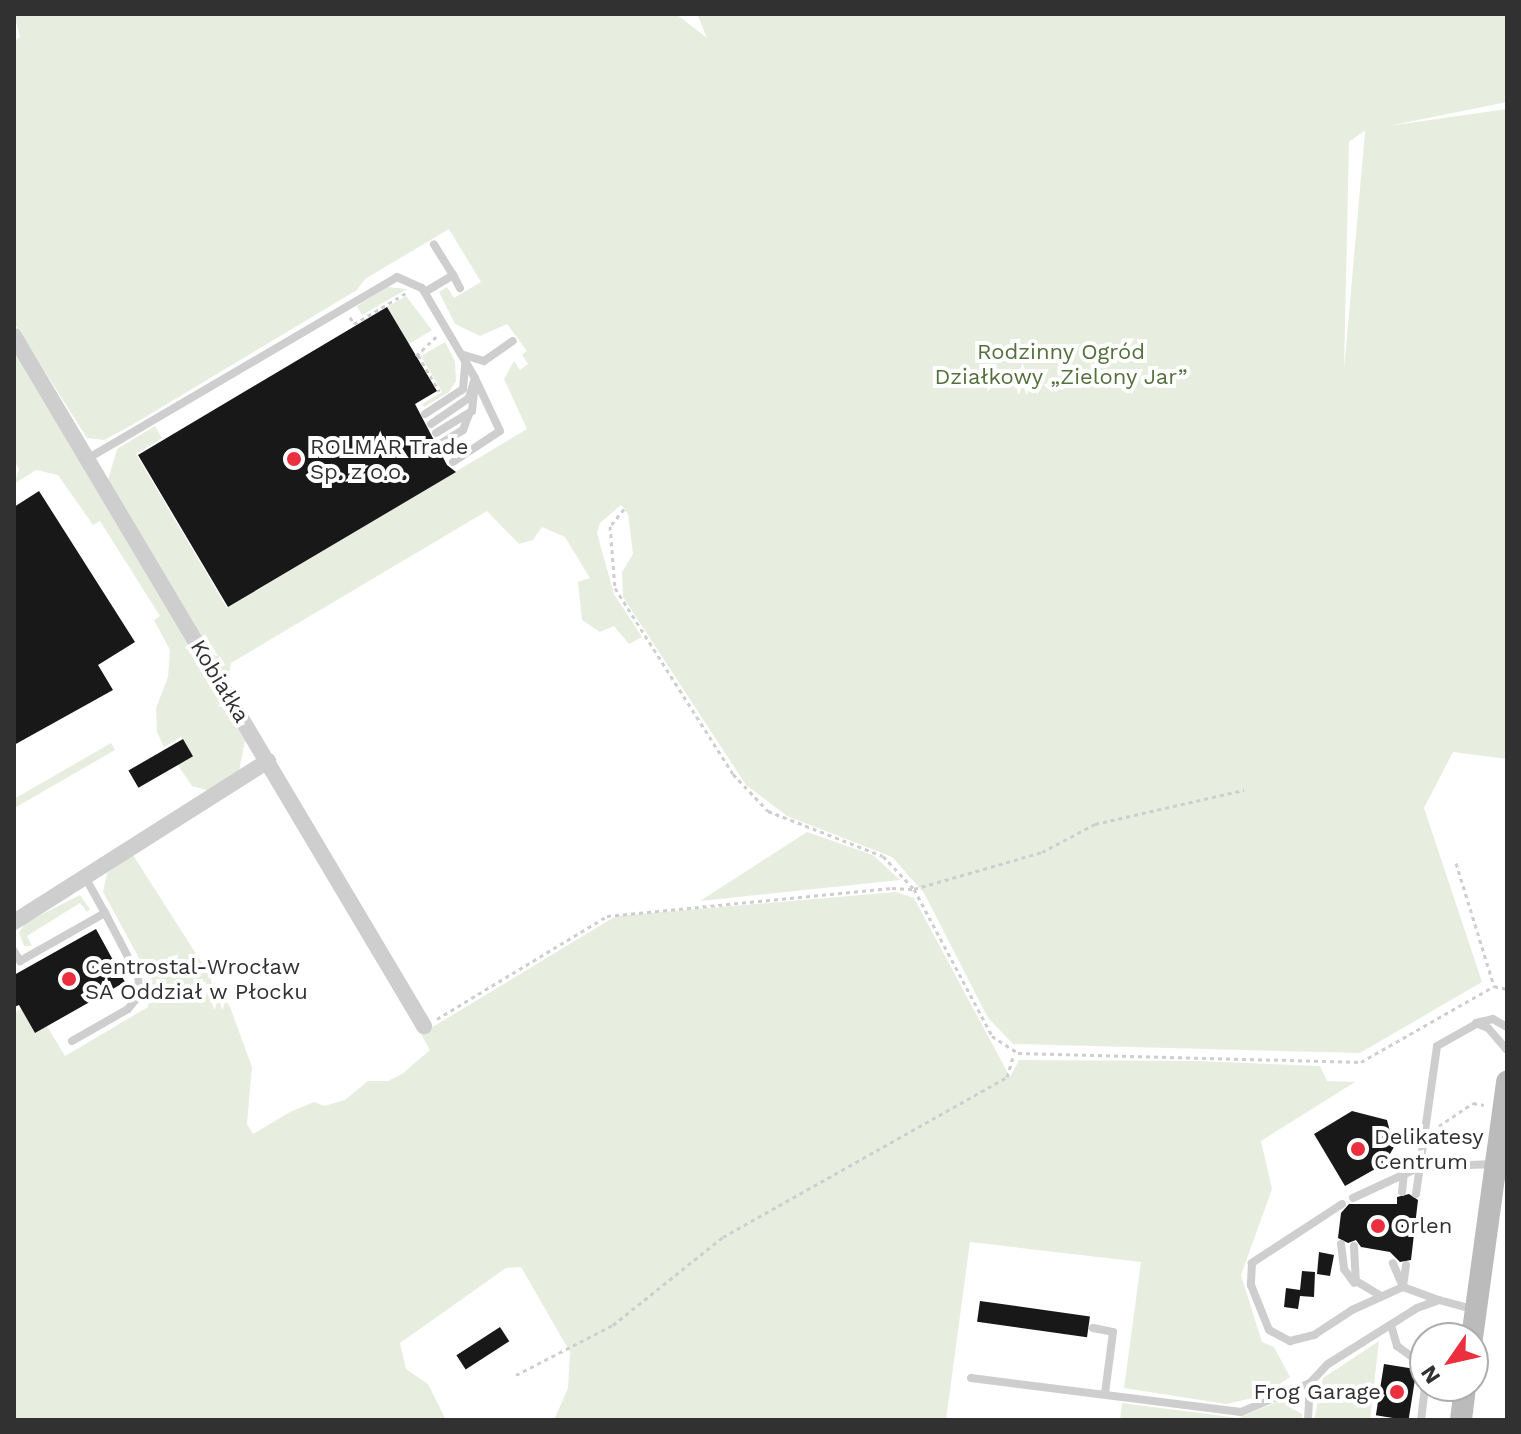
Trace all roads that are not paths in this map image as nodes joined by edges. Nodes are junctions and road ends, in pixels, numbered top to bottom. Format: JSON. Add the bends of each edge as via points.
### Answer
{"nodes":[{"id":1,"x":434,"y":245,"type":"dead end"},
{"id":2,"x":453,"y":275,"type":"junction"},
{"id":3,"x":460,"y":288,"type":"dead end"},
{"id":4,"x":425,"y":292,"type":"junction"},
{"id":5,"x":14,"y":336,"type":"edge"},
{"id":6,"x":513,"y":341,"type":"dead end"},
{"id":7,"x":464,"y":355,"type":"junction"},
{"id":8,"x":474,"y":382,"type":"junction"},
{"id":9,"x":425,"y":414,"type":"dead end"},
{"id":10,"x":469,"y":414,"type":"junction"},
{"id":11,"x":431,"y":424,"type":"dead end"},
{"id":12,"x":436,"y":433,"type":"dead end"},
{"id":13,"x":442,"y":443,"type":"dead end"},
{"id":14,"x":87,"y":459,"type":"junction"},
{"id":15,"x":453,"y":462,"type":"dead end"},
{"id":16,"x":268,"y":761,"type":"junction"},
{"id":17,"x":85,"y":877,"type":"junction"},
{"id":18,"x":105,"y":913,"type":"junction"},
{"id":19,"x":14,"y":922,"type":"edge"},
{"id":20,"x":14,"y":951,"type":"edge"},
{"id":21,"x":1475,"y":1023,"type":"junction"},
{"id":22,"x":424,"y":1026,"type":"road end"},
{"id":23,"x":1507,"y":1027,"type":"edge"},
{"id":24,"x":72,"y":1041,"type":"dead end"},
{"id":25,"x":1507,"y":1050,"type":"edge"},
{"id":26,"x":1506,"y":1086,"type":"edge"},
{"id":27,"x":1504,"y":1128,"type":"edge"},
{"id":28,"x":1495,"y":1164,"type":"junction"},
{"id":29,"x":1420,"y":1167,"type":"junction"},
{"id":30,"x":1404,"y":1172,"type":"junction"},
{"id":31,"x":1402,"y":1192,"type":"dead end"},
{"id":32,"x":1416,"y":1194,"type":"dead end"},
{"id":33,"x":1358,"y":1197,"type":"dead end"},
{"id":34,"x":1342,"y":1204,"type":"dead end"},
{"id":35,"x":1341,"y":1244,"type":"dead end"},
{"id":36,"x":1354,"y":1246,"type":"dead end"},
{"id":37,"x":1393,"y":1263,"type":"dead end"},
{"id":38,"x":1406,"y":1265,"type":"dead end"},
{"id":39,"x":1359,"y":1287,"type":"junction"},
{"id":40,"x":1403,"y":1287,"type":"junction"},
{"id":41,"x":1381,"y":1296,"type":"junction"},
{"id":42,"x":1439,"y":1300,"type":"junction"},
{"id":43,"x":1475,"y":1309,"type":"junction"},
{"id":44,"x":1474,"y":1322,"type":"edge"},
{"id":45,"x":1391,"y":1325,"type":"junction"},
{"id":46,"x":1093,"y":1328,"type":"dead end"},
{"id":47,"x":1409,"y":1355,"type":"edge"},
{"id":48,"x":971,"y":1378,"type":"dead end"},
{"id":49,"x":1310,"y":1383,"type":"junction"},
{"id":50,"x":1105,"y":1394,"type":"junction"},
{"id":51,"x":1308,"y":1420,"type":"edge"}],
"edges":[{"from":1,"to":2,"type":"lane"},
{"from":2,"to":3,"type":"lane"},
{"from":2,"to":4,"type":"lane"},
{"from":4,"to":7,"type":"lane"},
{"from":4,"to":14,"type":"lane","via":[[406,278],[391,279]]},
{"from":5,"to":14,"type":"street","name":"Kobiałka"},
{"from":6,"to":7,"type":"lane","via":[[484,361]]},
{"from":7,"to":8,"type":"lane"},
{"from":7,"to":9,"type":"lane","via":[[463,389]]},
{"from":8,"to":10,"type":"lane"},
{"from":8,"to":11,"type":"lane","via":[[463,404]]},
{"from":8,"to":15,"type":"lane","via":[[497,415],[500,431]]},
{"from":10,"to":12,"type":"lane"},
{"from":10,"to":13,"type":"lane","via":[[463,430]]},
{"from":14,"to":16,"type":"street","name":"Kobiałka"},
{"from":16,"to":17,"type":"street"},
{"from":16,"to":22,"type":"street","name":"Kobiałka"},
{"from":17,"to":18,"type":"lane"},
{"from":17,"to":19,"type":"street"},
{"from":18,"to":20,"type":"lane","via":[[20,961]]},
{"from":18,"to":24,"type":"lane","via":[[138,976],[140,994],[128,1009]]},
{"from":21,"to":23,"type":"lane","via":[[1493,1019]]},
{"from":21,"to":25,"type":"lane","via":[[1488,1028]]},
{"from":21,"to":29,"type":"lane","via":[[1437,1046]]},
{"from":26,"to":27,"type":"main road"},
{"from":27,"to":28,"type":"main road"},
{"from":28,"to":29,"type":"lane"},
{"from":28,"to":43,"type":"main road"},
{"from":29,"to":30,"type":"lane"},
{"from":29,"to":32,"type":"lane"},
{"from":30,"to":31,"type":"lane"},
{"from":30,"to":33,"type":"lane"},
{"from":34,"to":41,"type":"lane","via":[[1252,1263],[1251,1285],[1264,1324],[1277,1336],[1301,1341]]},
{"from":35,"to":39,"type":"lane","via":[[1344,1269]]},
{"from":36,"to":39,"type":"lane"},
{"from":37,"to":40,"type":"lane"},
{"from":38,"to":40,"type":"lane"},
{"from":39,"to":41,"type":"lane"},
{"from":40,"to":41,"type":"lane"},
{"from":40,"to":42,"type":"lane"},
{"from":42,"to":43,"type":"lane"},
{"from":42,"to":45,"type":"lane"},
{"from":43,"to":44,"type":"main road"},
{"from":45,"to":47,"type":"lane","via":[[1397,1346]]},
{"from":45,"to":49,"type":"lane","via":[[1328,1364]]},
{"from":46,"to":50,"type":"lane","via":[[1113,1332]]},
{"from":48,"to":50,"type":"lane"},
{"from":49,"to":50,"type":"lane","via":[[1241,1412]]},
{"from":49,"to":51,"type":"lane"}]}
